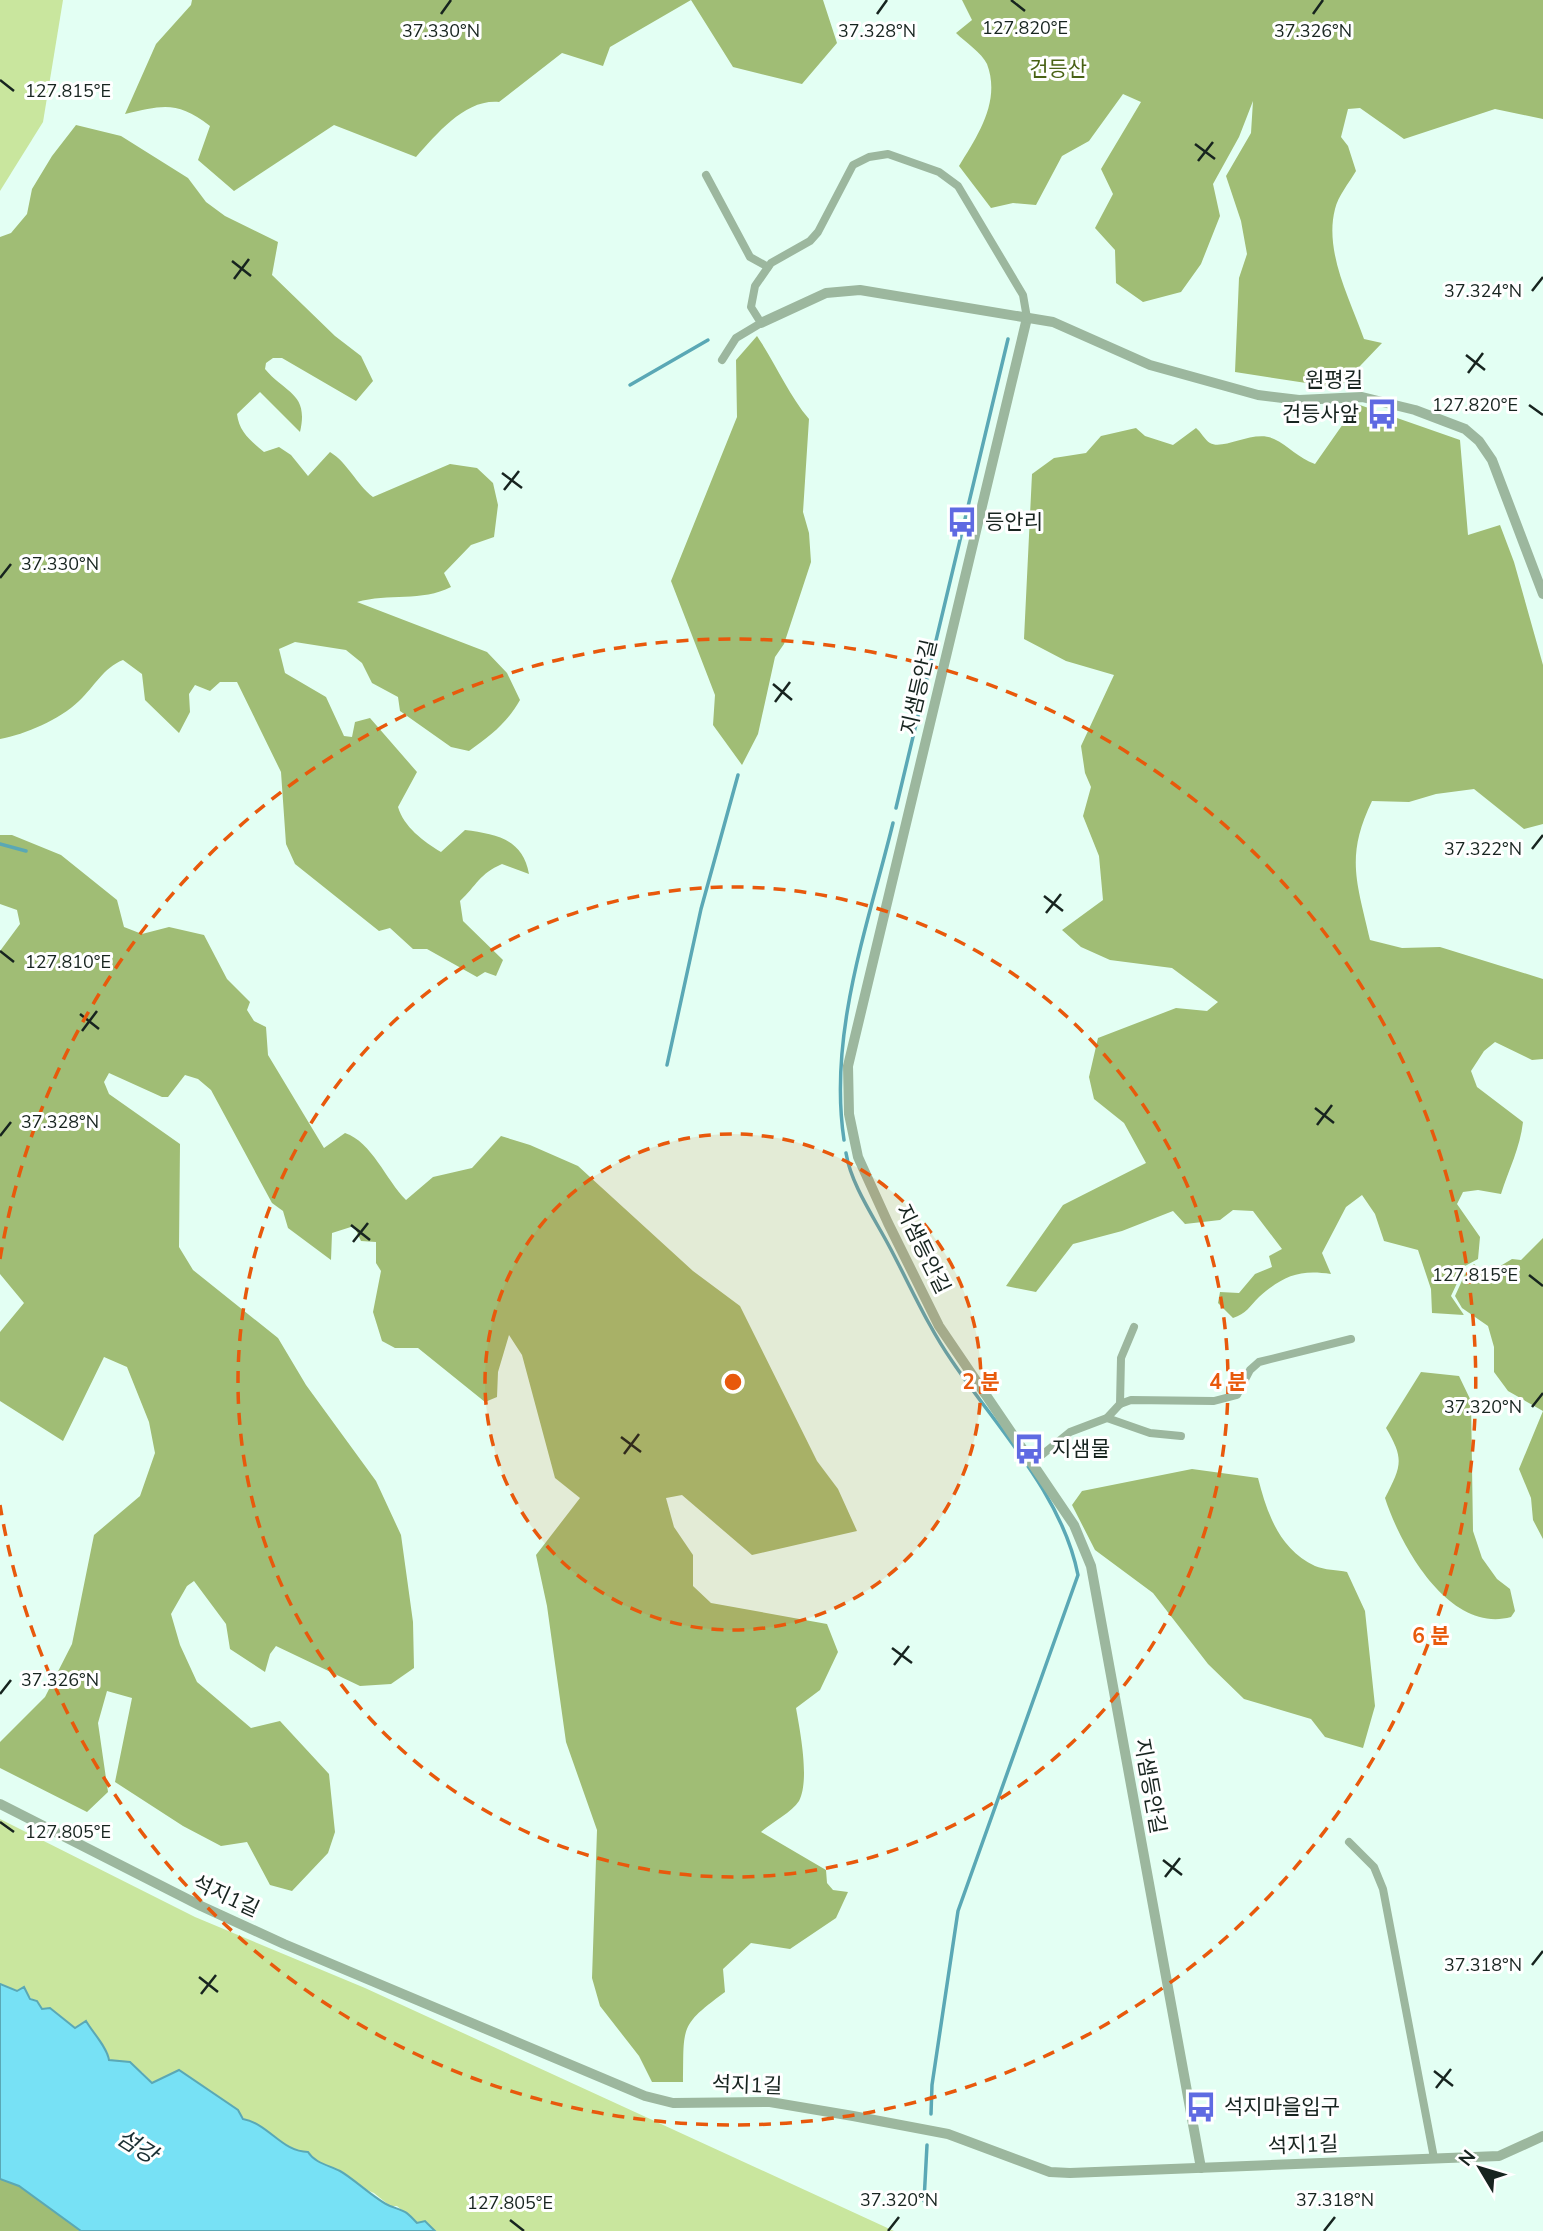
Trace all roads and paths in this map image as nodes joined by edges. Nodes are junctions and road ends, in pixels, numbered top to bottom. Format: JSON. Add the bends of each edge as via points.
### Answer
{"nodes":[{"id":1,"x":706,"y":175,"type":"dead end"},
{"id":2,"x":768,"y":267,"type":"junction"},
{"id":3,"x":1027,"y":318,"type":"junction"},
{"id":4,"x":761,"y":323,"type":"junction"},
{"id":5,"x":722,"y":359,"type":"dead end"},
{"id":6,"x":1543,"y":594,"type":"edge"},
{"id":7,"x":1134,"y":1327,"type":"dead end"},
{"id":8,"x":1351,"y":1339,"type":"dead end"},
{"id":9,"x":1120,"y":1404,"type":"junction"},
{"id":10,"x":1107,"y":1418,"type":"junction"},
{"id":11,"x":1181,"y":1436,"type":"dead end"},
{"id":12,"x":1032,"y":1463,"type":"junction"},
{"id":13,"x":0,"y":1804,"type":"edge"},
{"id":14,"x":1349,"y":1842,"type":"dead end"},
{"id":15,"x":1543,"y":2136,"type":"edge"},
{"id":16,"x":1434,"y":2158,"type":"junction"},
{"id":17,"x":1201,"y":2168,"type":"junction"}],
"edges":[{"from":1,"to":2,"type":"street","via":[[750,257]]},
{"from":2,"to":3,"type":"street","via":[[810,241],[853,165],[888,155],[939,172],[958,186],[1023,295]]},
{"from":2,"to":4,"type":"street","via":[[755,286],[751,307]]},
{"from":3,"to":4,"type":"street","via":[[860,290],[826,293]]},
{"from":3,"to":6,"type":"street","name":"원평길","via":[[1053,322],[1150,365],[1258,395],[1299,400],[1362,397],[1465,429],[1492,460]]},
{"from":3,"to":12,"type":"street","name":"지샘등안길","via":[[848,1078],[849,1114],[858,1157],[888,1223],[939,1326]]},
{"from":4,"to":5,"type":"street","via":[[736,338]]},
{"from":7,"to":9,"type":"street","via":[[1121,1358]]},
{"from":8,"to":9,"type":"street","via":[[1258,1362],[1237,1395],[1214,1401],[1131,1400]]},
{"from":9,"to":10,"type":"street"},
{"from":10,"to":11,"type":"street","via":[[1150,1433]]},
{"from":10,"to":12,"type":"street","via":[[1070,1432]]},
{"from":12,"to":17,"type":"street","name":"지샘등안길","via":[[1074,1525],[1091,1566]]},
{"from":13,"to":17,"type":"street","name":"석지1길","via":[[260,1933],[645,2096],[673,2103],[770,2102],[853,2116],[948,2134],[1050,2172]]},
{"from":14,"to":16,"type":"street","via":[[1374,1867],[1383,1889]]},
{"from":15,"to":16,"type":"street","name":"석지1길","via":[[1499,2156]]},
{"from":16,"to":17,"type":"street","name":"석지1길"}]}
